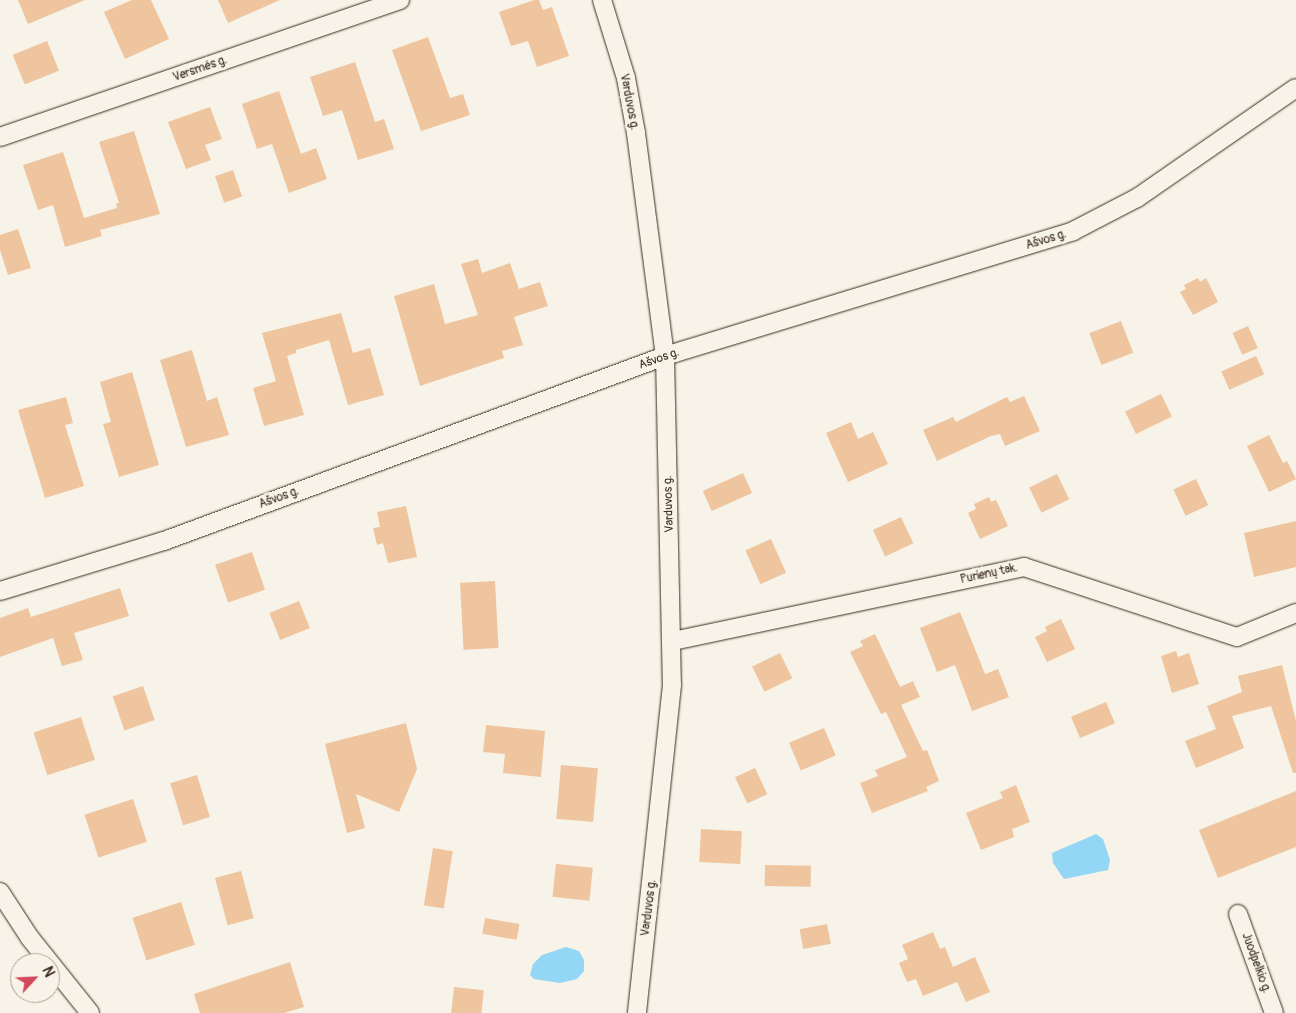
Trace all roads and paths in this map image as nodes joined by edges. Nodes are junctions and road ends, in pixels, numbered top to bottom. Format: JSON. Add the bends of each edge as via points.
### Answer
{"nodes":[{"id":1,"x":400,"y":0,"type":"edge"},
{"id":2,"x":602,"y":0,"type":"edge"},
{"id":3,"x":1296,"y":88,"type":"edge"},
{"id":4,"x":0,"y":137,"type":"edge"},
{"id":5,"x":665,"y":356,"type":"junction"},
{"id":6,"x":0,"y":590,"type":"edge"},
{"id":7,"x":1296,"y":613,"type":"edge"},
{"id":8,"x":673,"y":642,"type":"junction"},
{"id":9,"x":0,"y":892,"type":"edge"},
{"id":10,"x":1238,"y":914,"type":"dead end"},
{"id":11,"x":90,"y":1013,"type":"edge"},
{"id":12,"x":637,"y":1013,"type":"edge"},
{"id":13,"x":1274,"y":1013,"type":"edge"}],
"edges":[{"from":1,"to":4,"type":"street","name":"Versmės g."},
{"from":2,"to":5,"type":"street","name":"Varduvos g.","via":[[626,78],[636,133]]},
{"from":3,"to":5,"type":"street","name":"Ašvos g.","via":[[1137,198],[1073,231]]},
{"from":5,"to":6,"type":"street","name":"Ašvos g.","via":[[164,541]]},
{"from":5,"to":8,"type":"street","name":"Varduvos g."},
{"from":7,"to":8,"type":"street","name":"Purienų tak.","via":[[1236,637],[1024,567]]},
{"from":8,"to":12,"type":"street","name":"Varduvos g.","via":[[669,734]]},
{"from":9,"to":11,"type":"street","via":[[30,938]]},
{"from":10,"to":13,"type":"street","name":"Juodpelkio g."}]}
